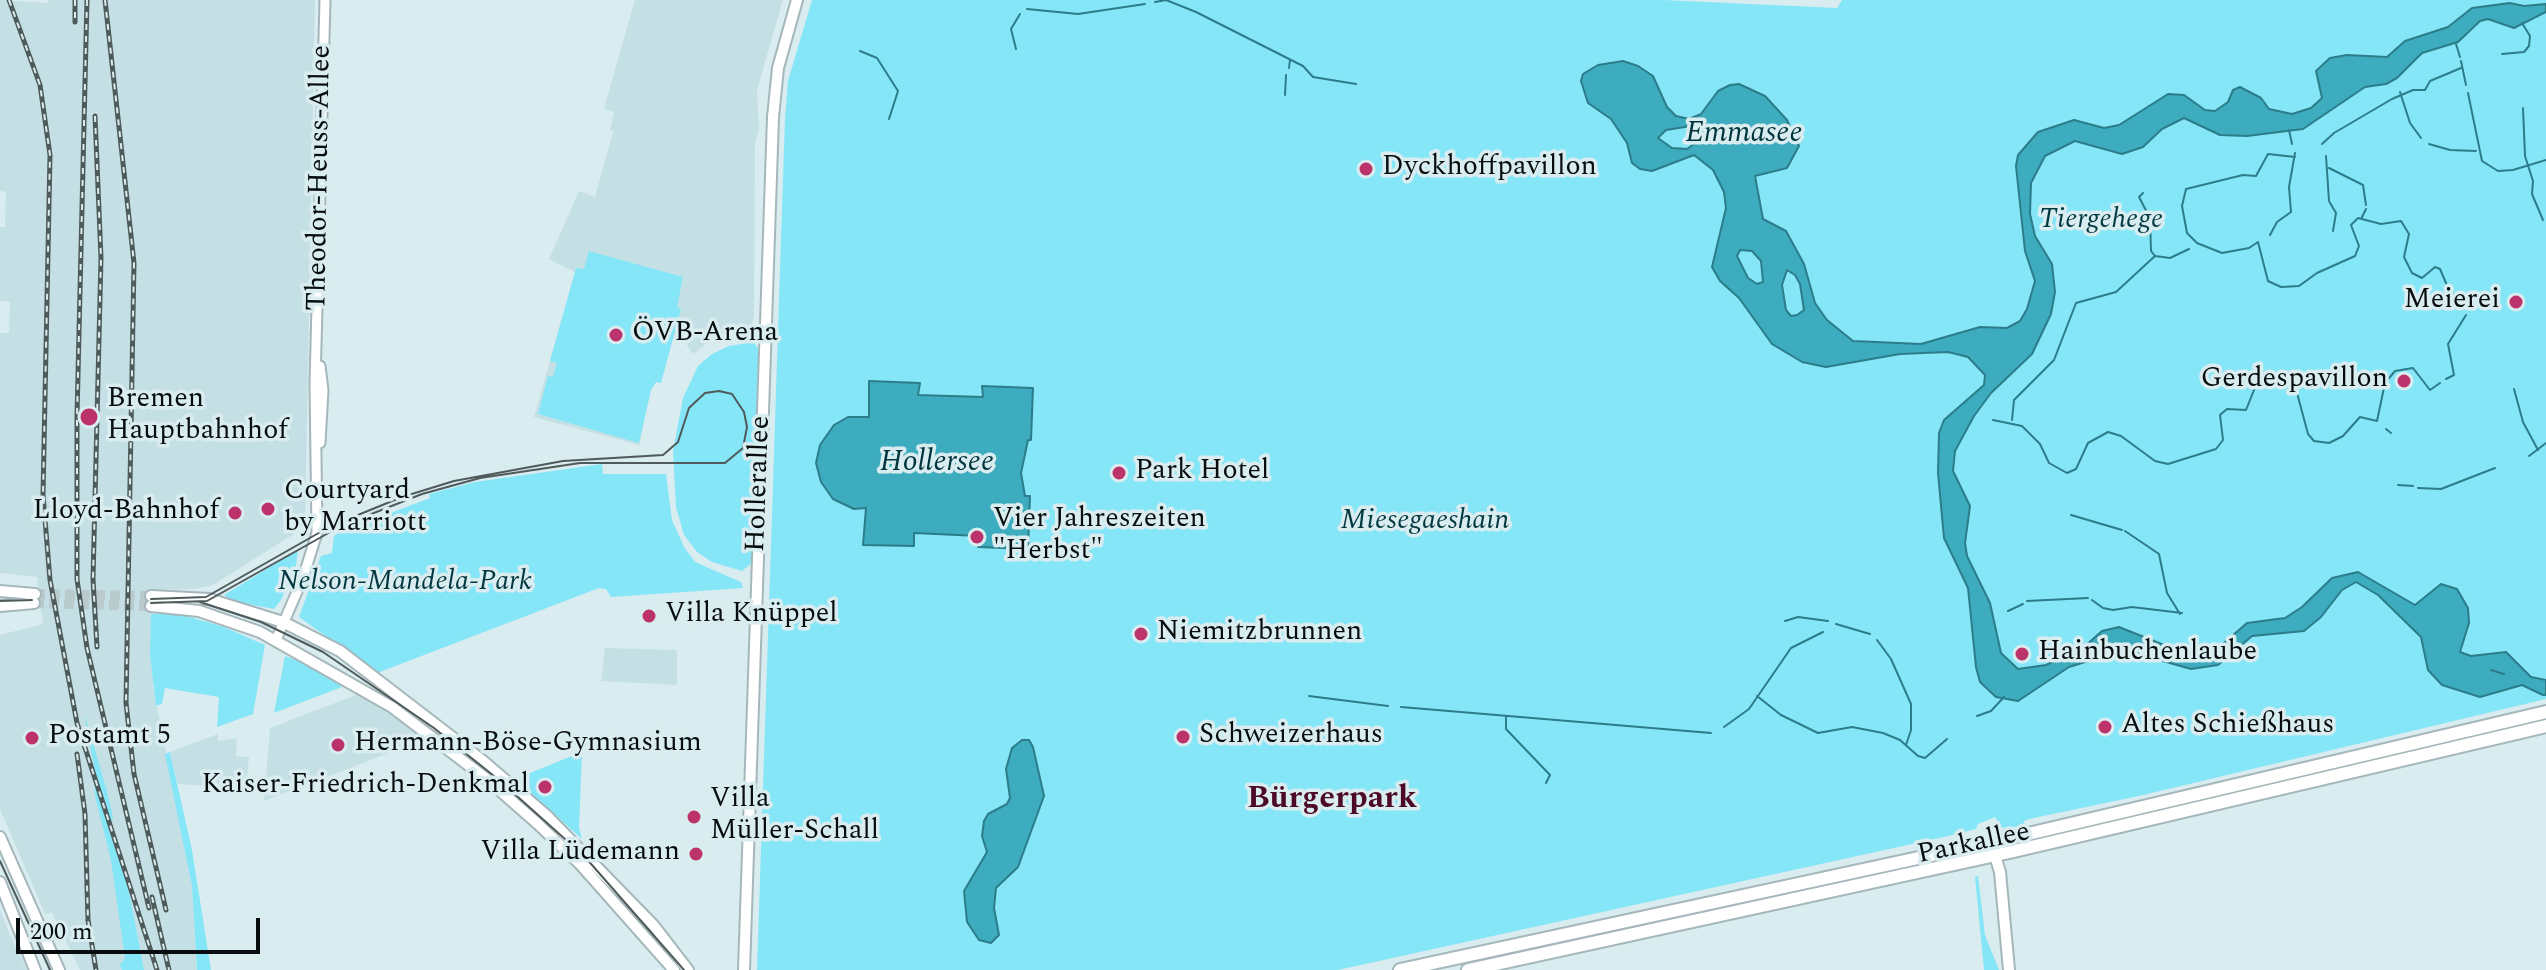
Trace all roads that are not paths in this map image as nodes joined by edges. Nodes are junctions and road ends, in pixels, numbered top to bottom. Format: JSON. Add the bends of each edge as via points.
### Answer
{"nodes":[{"id":1,"x":325,"y":0,"type":"edge"},
{"id":2,"x":797,"y":0,"type":"edge"},
{"id":3,"x":0,"y":591,"type":"edge"},
{"id":4,"x":0,"y":606,"type":"edge"},
{"id":5,"x":283,"y":622,"type":"junction"},
{"id":6,"x":276,"y":640,"type":"junction"},
{"id":7,"x":2546,"y":712,"type":"edge"},
{"id":8,"x":2546,"y":726,"type":"edge"},
{"id":9,"x":0,"y":837,"type":"edge"},
{"id":10,"x":1993,"y":849,"type":"junction"},
{"id":11,"x":0,"y":882,"type":"edge"},
{"id":12,"x":1582,"y":938,"type":"junction"},
{"id":13,"x":35,"y":970,"type":"edge"},
{"id":14,"x":59,"y":970,"type":"edge"},
{"id":15,"x":674,"y":970,"type":"edge"},
{"id":16,"x":688,"y":970,"type":"edge"},
{"id":17,"x":744,"y":970,"type":"edge"},
{"id":18,"x":1400,"y":970,"type":"edge"},
{"id":19,"x":1468,"y":970,"type":"edge"},
{"id":20,"x":2009,"y":970,"type":"edge"}],
"edges":[{"from":1,"to":5,"type":"street","name":"Theodor-Heuss-Allee","via":[[318,355],[323,431],[317,535]]},
{"from":2,"to":17,"type":"main road","name":"Hollerallee","via":[[778,68],[773,126]]},
{"from":3,"to":4,"type":"main road","via":[[35,598]]},
{"from":5,"to":6,"type":"street"},
{"from":5,"to":6,"type":"main road","via":[[209,599],[151,601],[199,611]]},
{"from":5,"to":16,"type":"main road","via":[[340,651],[492,768],[586,854]]},
{"from":6,"to":15,"type":"main road","via":[[382,700],[488,780],[581,865]]},
{"from":7,"to":10,"type":"main road","name":"Parkallee"},
{"from":8,"to":10,"type":"main road","name":"Parkallee"},
{"from":9,"to":14,"type":"main road"},
{"from":10,"to":12,"type":"main road","name":"Parkallee"},
{"from":10,"to":20,"type":"main road"},
{"from":11,"to":13,"type":"main road"},
{"from":12,"to":18,"type":"main road","name":"Parkallee"},
{"from":12,"to":19,"type":"main road","name":"Parkallee"}]}
